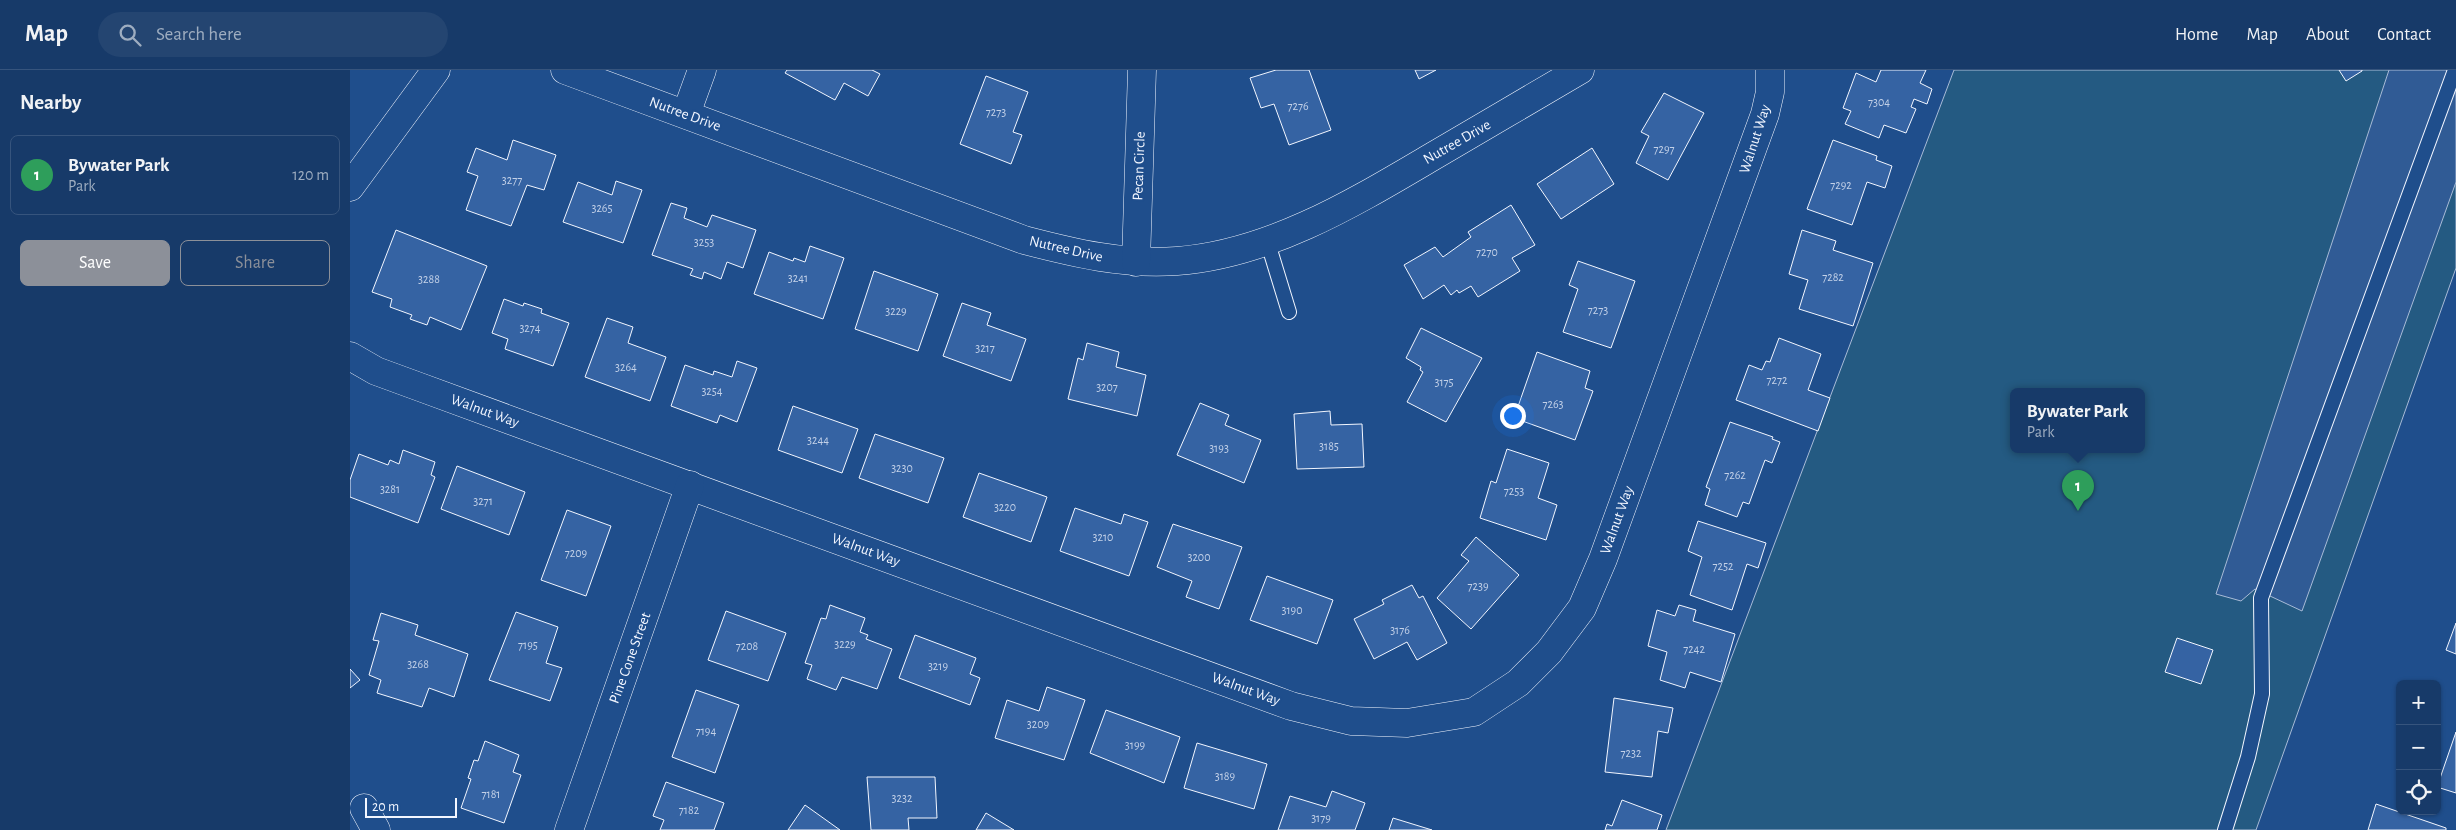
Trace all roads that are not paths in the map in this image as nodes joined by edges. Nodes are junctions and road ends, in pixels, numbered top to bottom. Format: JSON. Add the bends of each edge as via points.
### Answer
{"nodes":[{"id":1,"x":436,"y":70,"type":"edge"},
{"id":2,"x":565,"y":70,"type":"edge"},
{"id":3,"x":702,"y":70,"type":"edge"},
{"id":4,"x":1142,"y":70,"type":"edge"},
{"id":5,"x":1579,"y":70,"type":"edge"},
{"id":6,"x":1770,"y":70,"type":"edge"},
{"id":7,"x":2455,"y":70,"type":"edge"},
{"id":8,"x":686,"y":114,"type":"junction"},
{"id":9,"x":350,"y":187,"type":"edge"},
{"id":10,"x":1267,"y":240,"type":"junction"},
{"id":11,"x":1136,"y":262,"type":"junction"},
{"id":12,"x":1289,"y":312,"type":"dead end"},
{"id":13,"x":350,"y":356,"type":"edge"},
{"id":14,"x":690,"y":485,"type":"junction"},
{"id":15,"x":569,"y":830,"type":"edge"},
{"id":16,"x":2225,"y":830,"type":"edge"}],
"edges":[{"from":1,"to":9,"type":"street"},
{"from":2,"to":8,"type":"street","name":"Nutree Drive"},
{"from":3,"to":8,"type":"street"},
{"from":4,"to":11,"type":"street","name":"Pecan Circle"},
{"from":5,"to":10,"type":"street","name":"Nutree Drive","via":[[1343,209]]},
{"from":6,"to":14,"type":"street","name":"Walnut Way","via":[[1765,114],[1603,559],[1582,608],[1549,652],[1518,683],[1474,712],[1407,723],[1352,721],[1291,706]]},
{"from":7,"to":16,"type":"lane","via":[[2261,598],[2262,694],[2248,757]]},
{"from":8,"to":11,"type":"street","name":"Nutree Drive","via":[[1024,240],[1081,255]]},
{"from":10,"to":11,"type":"street","name":"Nutree Drive","via":[[1220,256]]},
{"from":10,"to":12,"type":"lane"},
{"from":13,"to":14,"type":"street","name":"Walnut Way","via":[[376,371]]},
{"from":14,"to":15,"type":"street","name":"Pine Cone Street"}]}
